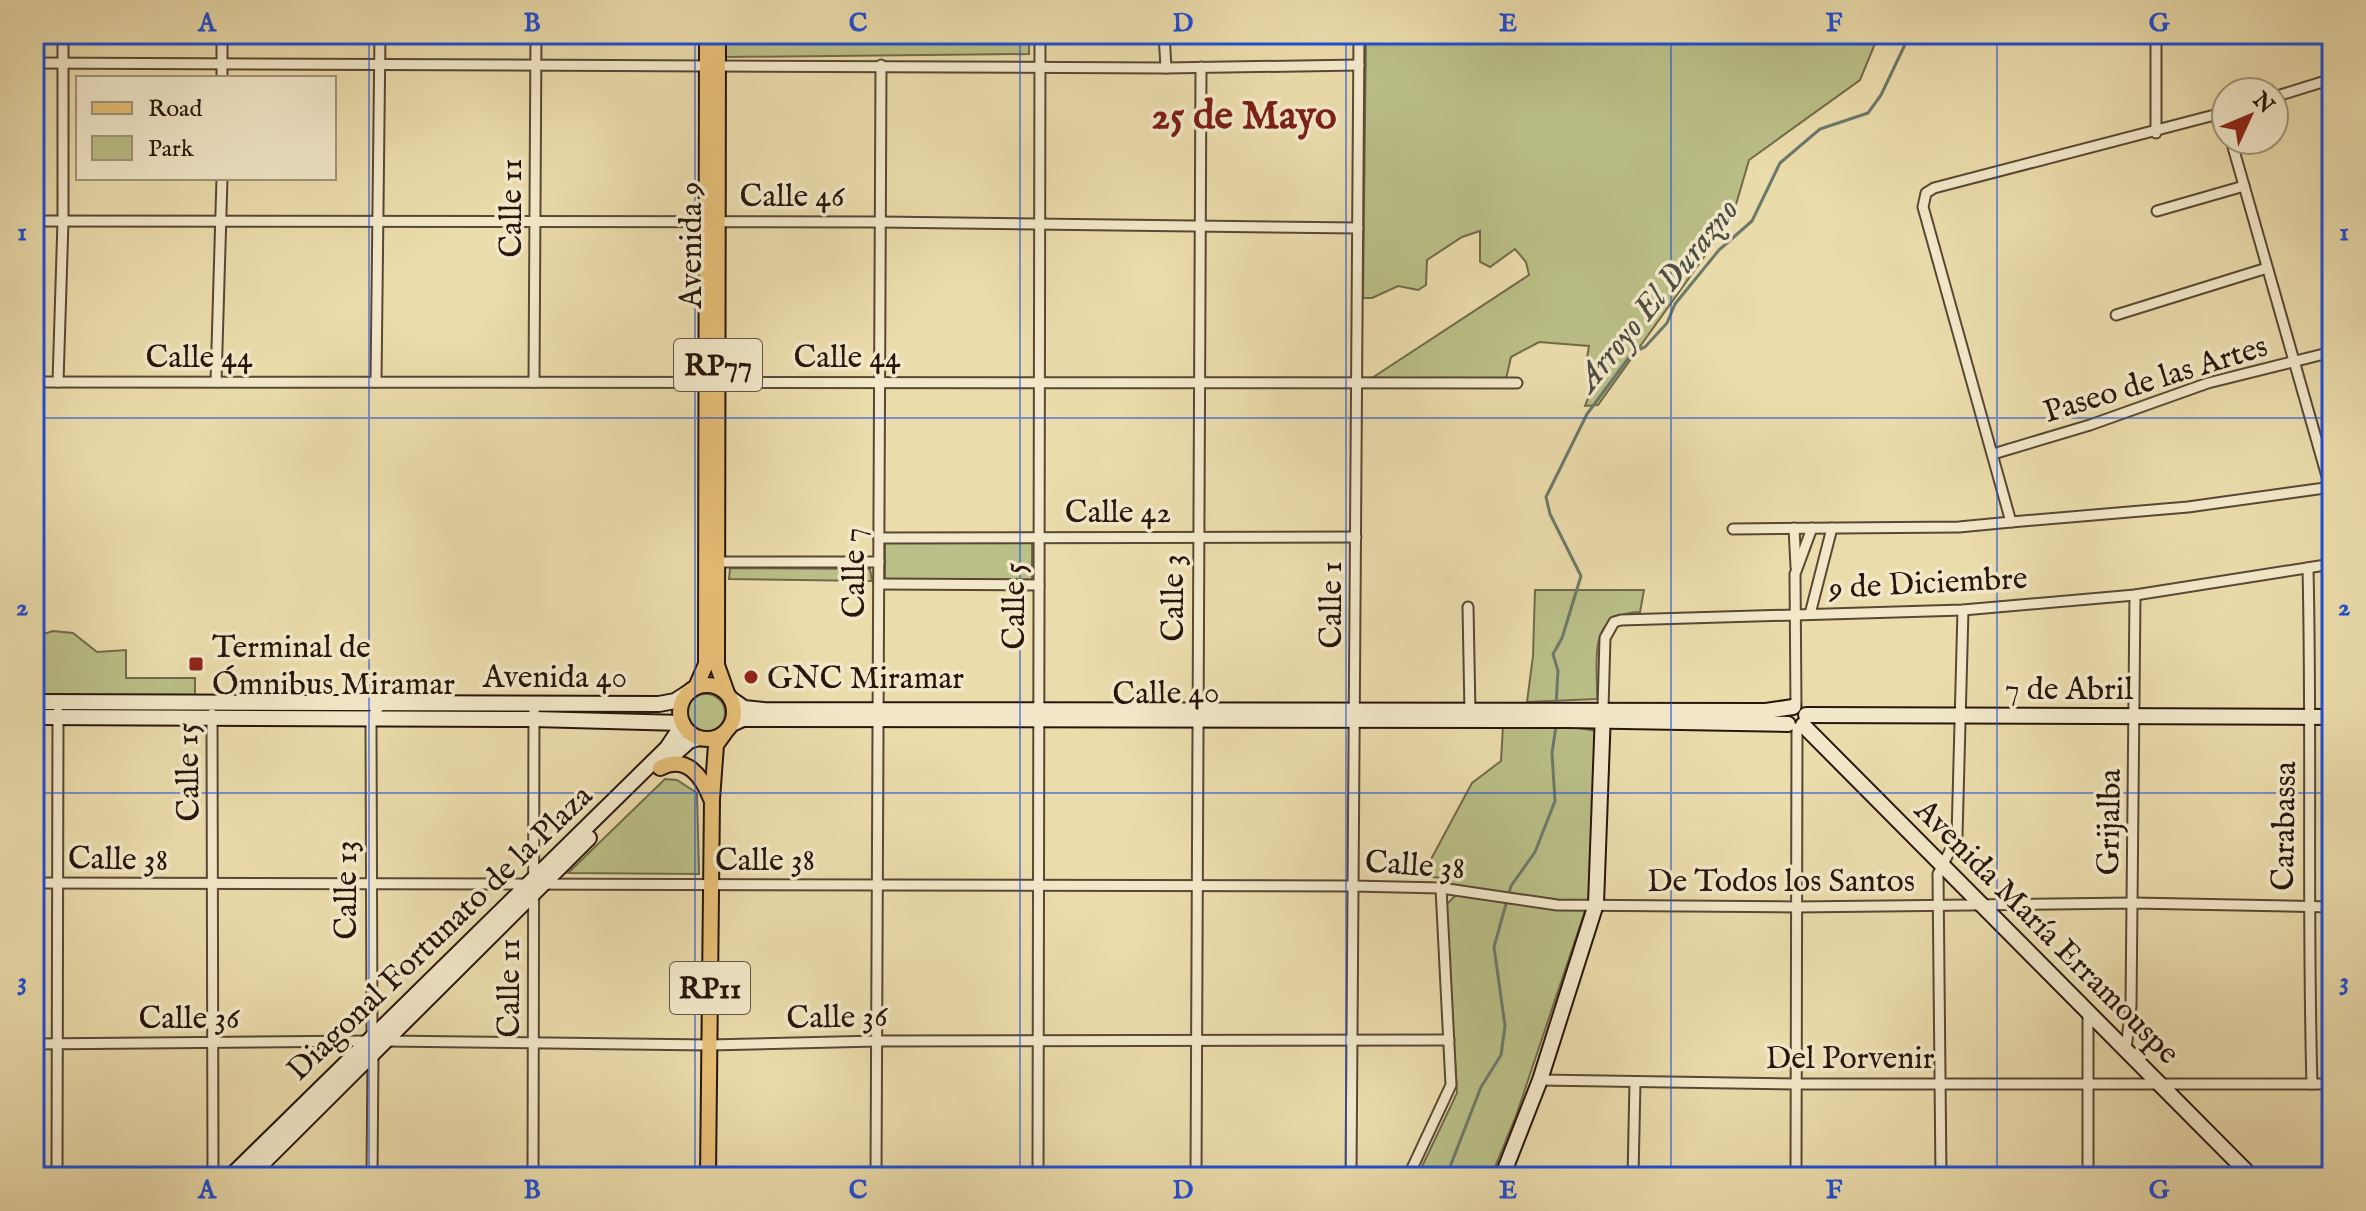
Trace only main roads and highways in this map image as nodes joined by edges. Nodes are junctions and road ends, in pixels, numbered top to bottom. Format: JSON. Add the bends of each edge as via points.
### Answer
{"nodes":[{"id":1,"x":707,"y":34,"type":"edge"},
{"id":2,"x":718,"y":34,"type":"edge"},
{"id":3,"x":713,"y":65,"type":"junction"},
{"id":4,"x":712,"y":383,"type":"junction"},
{"id":5,"x":692,"y":690,"type":"junction"},
{"id":6,"x":729,"y":696,"type":"junction"},
{"id":7,"x":34,"y":702,"type":"edge"},
{"id":8,"x":58,"y":710,"type":"junction"},
{"id":9,"x":534,"y":711,"type":"junction"},
{"id":10,"x":1568,"y":714,"type":"joint"},
{"id":11,"x":1603,"y":714,"type":"junction"},
{"id":12,"x":878,"y":715,"type":"junction"},
{"id":13,"x":34,"y":717,"type":"edge"},
{"id":14,"x":2332,"y":717,"type":"edge"},
{"id":15,"x":1797,"y":718,"type":"junction"},
{"id":16,"x":683,"y":724,"type":"junction"},
{"id":17,"x":728,"y":729,"type":"junction"},
{"id":18,"x":701,"y":738,"type":"junction"},
{"id":19,"x":660,"y":768,"type":"junction"},
{"id":20,"x":712,"y":799,"type":"junction"},
{"id":21,"x":535,"y":884,"type":"junction"},
{"id":22,"x":374,"y":1043,"type":"junction"},
{"id":23,"x":230,"y":1177,"type":"edge"},
{"id":24,"x":249,"y":1177,"type":"edge"},
{"id":25,"x":708,"y":1177,"type":"edge"},
{"id":26,"x":1502,"y":1177,"type":"edge"},
{"id":27,"x":2252,"y":1177,"type":"edge"}],
"edges":[{"from":1,"to":3,"type":"main road","name":"Avenida 9","number":"RP77"},
{"from":2,"to":3,"type":"main road","name":"Avenida 9","number":"RP77"},
{"from":3,"to":4,"type":"main road","name":"Avenida 9","number":"RP77"},
{"from":4,"to":5,"type":"main road","name":"Avenida 9","number":"RP77","via":[[706,664]]},
{"from":4,"to":6,"type":"main road","name":"Avenida 9","number":"RP77","via":[[717,672]]},
{"from":5,"to":6,"type":"main road","via":[[712,685]]},
{"from":5,"to":9,"type":"main road","name":"Avenida 40","via":[[668,704]]},
{"from":5,"to":16,"type":"main road","via":[[681,703]]},
{"from":6,"to":12,"type":"main road","name":"Calle 40","via":[[744,708]]},
{"from":6,"to":17,"type":"main road","number":"RP11"},
{"from":7,"to":8,"type":"main road","name":"Avenida 40"},
{"from":8,"to":9,"type":"main road","name":"Avenida 40","via":[[382,703]]},
{"from":8,"to":9,"type":"main road","name":"Avenida 40","via":[[212,719]]},
{"from":8,"to":13,"type":"main road","name":"Avenida 40"},
{"from":9,"to":16,"type":"main road","name":"Avenida 40"},
{"from":10,"to":11,"type":"main road","name":"7 de Abril"},
{"from":10,"to":12,"type":"main road","name":"Calle 40"},
{"from":11,"to":15,"type":"main road","name":"7 de Abril","via":[[1766,711]]},
{"from":11,"to":26,"type":"main road","via":[[1596,904],[1540,1080]]},
{"from":12,"to":17,"type":"main road","name":"Calle 40","via":[[751,719]]},
{"from":14,"to":15,"type":"main road","name":"7 de Abril"},
{"from":15,"to":27,"type":"main road","name":"Avenida María Erramouspe"},
{"from":16,"to":18,"type":"main road"},
{"from":16,"to":21,"type":"main road","name":"Diagonal Fortunato de la Plaza","via":[[667,748]]},
{"from":17,"to":18,"type":"main road"},
{"from":17,"to":20,"type":"main road","number":"RP11","via":[[716,745]]},
{"from":18,"to":19,"type":"main road","name":"Diagonal Fortunato de la Plaza","via":[[679,748]]},
{"from":18,"to":20,"type":"main road","number":"RP11","via":[[706,743]]},
{"from":19,"to":20,"type":"main road","via":[[673,762],[686,766],[701,778]]},
{"from":19,"to":21,"type":"main road","name":"Diagonal Fortunato de la Plaza"},
{"from":20,"to":25,"type":"main road","number":"RP11"},
{"from":21,"to":22,"type":"main road","name":"Diagonal Fortunato de la Plaza"},
{"from":22,"to":23,"type":"main road","name":"Diagonal Fortunato de la Plaza"},
{"from":22,"to":24,"type":"main road","name":"Diagonal Fortunato de la Plaza"}]}
